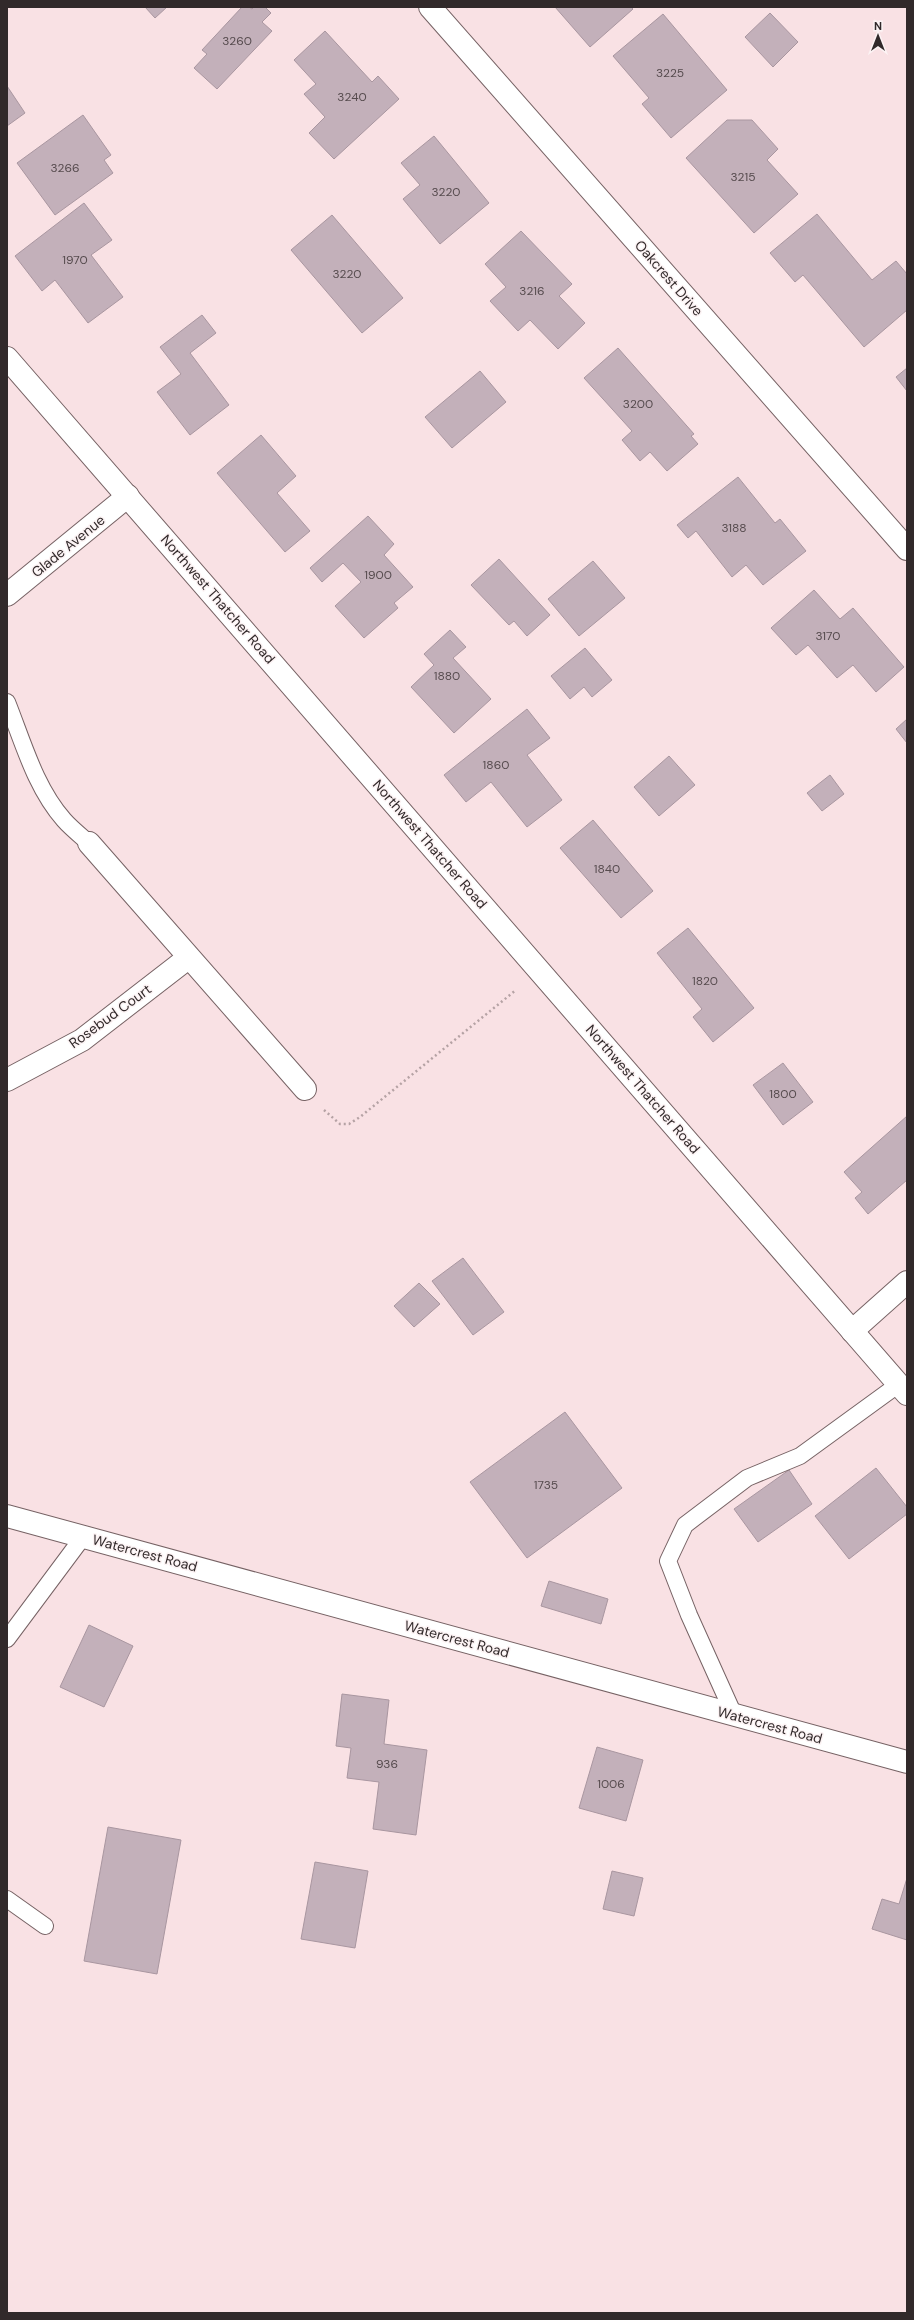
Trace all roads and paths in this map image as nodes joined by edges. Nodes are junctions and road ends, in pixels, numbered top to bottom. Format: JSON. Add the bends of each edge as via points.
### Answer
{"nodes":[{"id":1,"x":430,"y":7,"type":"edge"},
{"id":2,"x":7,"y":358,"type":"edge"},
{"id":3,"x":128,"y":496,"type":"junction"},
{"id":4,"x":907,"y":549,"type":"edge"},
{"id":5,"x":7,"y":595,"type":"edge"},
{"id":6,"x":7,"y":702,"type":"edge"},
{"id":7,"x":89,"y":843,"type":"joint"},
{"id":8,"x":188,"y":958,"type":"junction"},
{"id":9,"x":540,"y":970,"type":"junction"},
{"id":10,"x":7,"y":1080,"type":"edge"},
{"id":11,"x":305,"y":1089,"type":"joint"},
{"id":12,"x":907,"y":1282,"type":"edge"},
{"id":13,"x":852,"y":1331,"type":"junction"},
{"id":14,"x":903,"y":1389,"type":"edge"},
{"id":15,"x":7,"y":1516,"type":"edge"},
{"id":16,"x":83,"y":1536,"type":"junction"},
{"id":17,"x":7,"y":1639,"type":"edge"},
{"id":18,"x":734,"y":1715,"type":"junction"},
{"id":19,"x":907,"y":1762,"type":"edge"},
{"id":20,"x":7,"y":1899,"type":"edge"},
{"id":21,"x":45,"y":1926,"type":"dead end"}],
"edges":[{"from":1,"to":4,"type":"street","name":"Oakcrest Drive"},
{"from":2,"to":3,"type":"street","name":"Northwest Thatcher Road"},
{"from":3,"to":5,"type":"street","name":"Glade Avenue"},
{"from":3,"to":9,"type":"street","name":"Northwest Thatcher Road"},
{"from":6,"to":7,"type":"lane","via":[[29,761],[47,795],[64,820]]},
{"from":7,"to":8,"type":"street"},
{"from":8,"to":10,"type":"street","name":"Rosebud Court","via":[[82,1040]]},
{"from":8,"to":11,"type":"street"},
{"from":9,"to":11,"type":"path","via":[[349,1124],[340,1124]]},
{"from":9,"to":13,"type":"street","name":"Northwest Thatcher Road"},
{"from":12,"to":13,"type":"street"},
{"from":13,"to":14,"type":"street","name":"Northwest Thatcher Road"},
{"from":14,"to":18,"type":"lane","via":[[800,1456],[747,1478],[685,1525],[668,1561]]},
{"from":15,"to":16,"type":"street","name":"Watercrest Road"},
{"from":16,"to":17,"type":"lane"},
{"from":16,"to":18,"type":"street","name":"Watercrest Road"},
{"from":18,"to":19,"type":"street","name":"Watercrest Road"},
{"from":20,"to":21,"type":"lane"}]}
